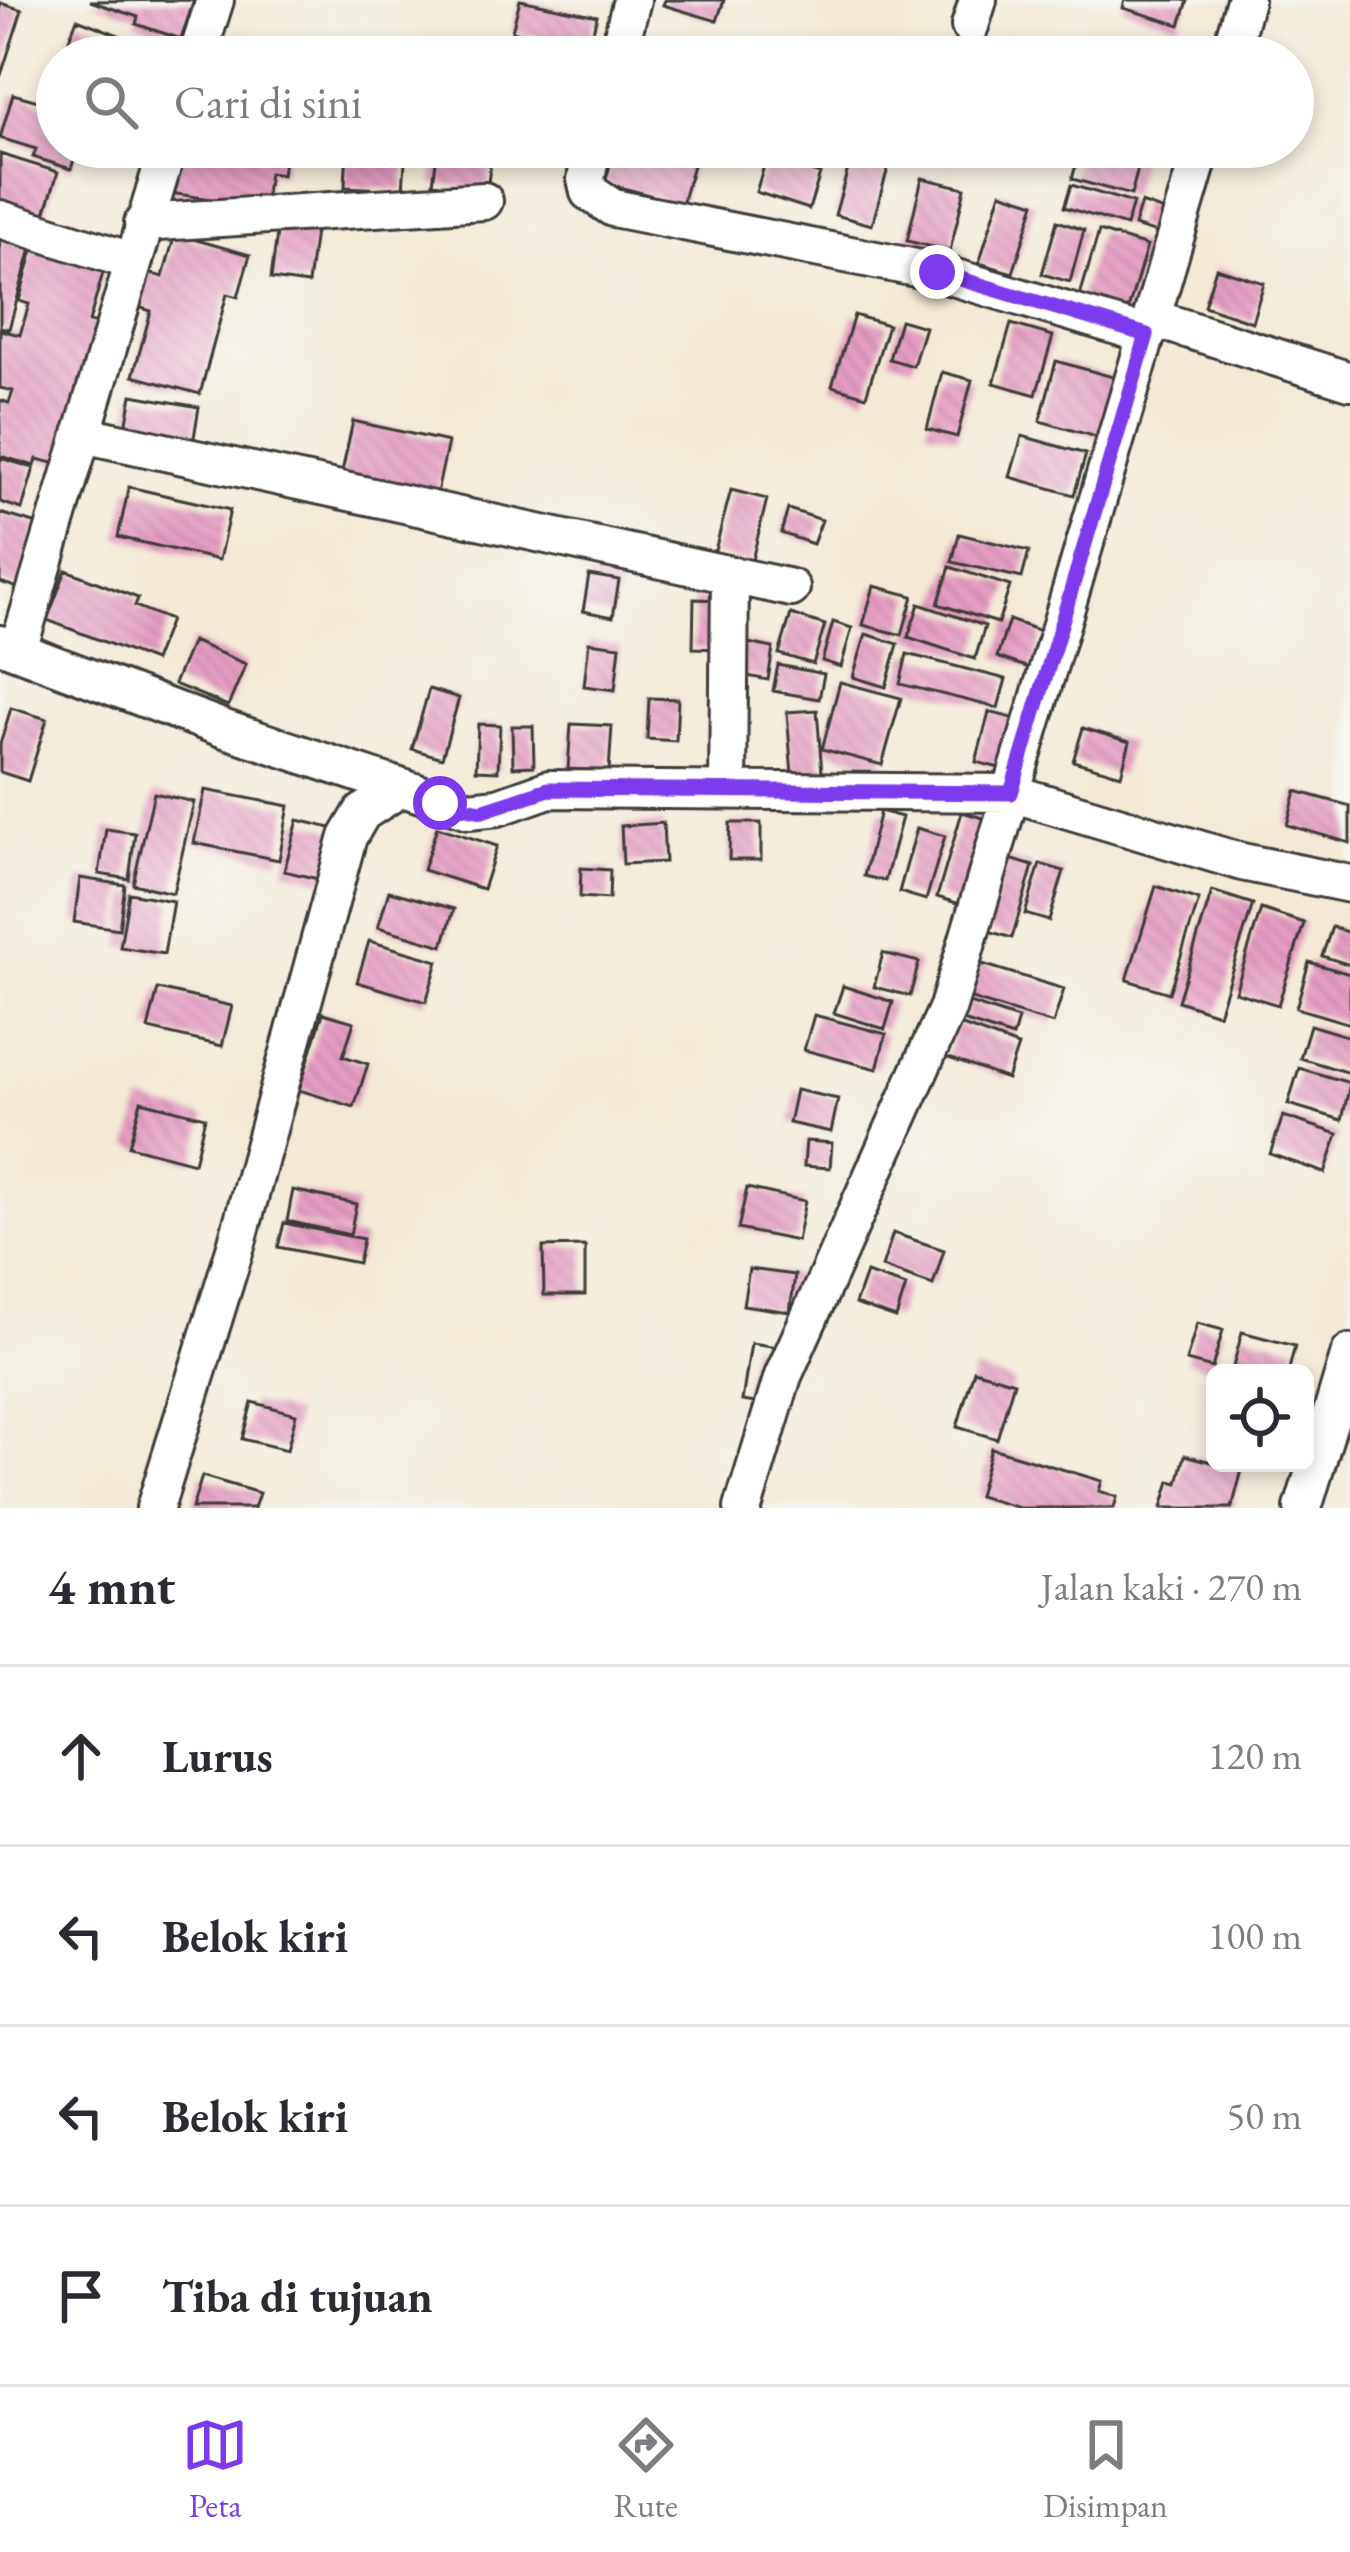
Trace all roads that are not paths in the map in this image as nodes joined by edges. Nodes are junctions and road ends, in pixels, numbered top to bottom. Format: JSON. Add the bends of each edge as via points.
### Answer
{"nodes":[{"id":1,"x":215,"y":0,"type":"edge"},
{"id":2,"x":632,"y":0,"type":"edge"},
{"id":3,"x":1245,"y":0,"type":"edge"},
{"id":4,"x":204,"y":36,"type":"edge"},
{"id":5,"x":622,"y":36,"type":"edge"},
{"id":6,"x":1235,"y":36,"type":"edge"},
{"id":7,"x":160,"y":168,"type":"edge"},
{"id":8,"x":588,"y":168,"type":"edge"},
{"id":9,"x":1196,"y":168,"type":"edge"},
{"id":10,"x":484,"y":202,"type":"dead end"},
{"id":11,"x":0,"y":219,"type":"edge"},
{"id":12,"x":143,"y":223,"type":"junction"},
{"id":13,"x":131,"y":261,"type":"junction"},
{"id":14,"x":1149,"y":326,"type":"junction"},
{"id":15,"x":1350,"y":381,"type":"edge"},
{"id":16,"x":82,"y":434,"type":"junction"},
{"id":17,"x":730,"y":575,"type":"junction"},
{"id":18,"x":791,"y":588,"type":"dead end"},
{"id":19,"x":9,"y":647,"type":"edge"},
{"id":20,"x":399,"y":789,"type":"junction"},
{"id":21,"x":728,"y":790,"type":"junction"},
{"id":22,"x":1011,"y":793,"type":"junction"},
{"id":23,"x":1350,"y":884,"type":"edge"},
{"id":24,"x":1350,"y":1353,"type":"edge"},
{"id":25,"x":155,"y":1508,"type":"edge"},
{"id":26,"x":743,"y":1508,"type":"edge"},
{"id":27,"x":1303,"y":1508,"type":"edge"}],
"edges":[{"from":1,"to":4,"type":"street"},
{"from":2,"to":5,"type":"street"},
{"from":3,"to":6,"type":"street"},
{"from":7,"to":12,"type":"street"},
{"from":8,"to":14,"type":"street","via":[[590,192],[613,208],[937,272]]},
{"from":9,"to":14,"type":"street"},
{"from":10,"to":12,"type":"street"},
{"from":11,"to":13,"type":"street"},
{"from":12,"to":13,"type":"street"},
{"from":13,"to":16,"type":"street"},
{"from":14,"to":15,"type":"street"},
{"from":14,"to":22,"type":"street"},
{"from":16,"to":17,"type":"street"},
{"from":16,"to":19,"type":"street"},
{"from":17,"to":18,"type":"street"},
{"from":17,"to":21,"type":"street"},
{"from":19,"to":20,"type":"street"},
{"from":20,"to":21,"type":"street","via":[[482,811],[549,789]]},
{"from":20,"to":25,"type":"street","via":[[362,813],[348,837]]},
{"from":21,"to":22,"type":"street"},
{"from":22,"to":23,"type":"street","via":[[1242,862]]},
{"from":22,"to":26,"type":"street","via":[[948,1007],[782,1376]]},
{"from":24,"to":27,"type":"street"}]}
